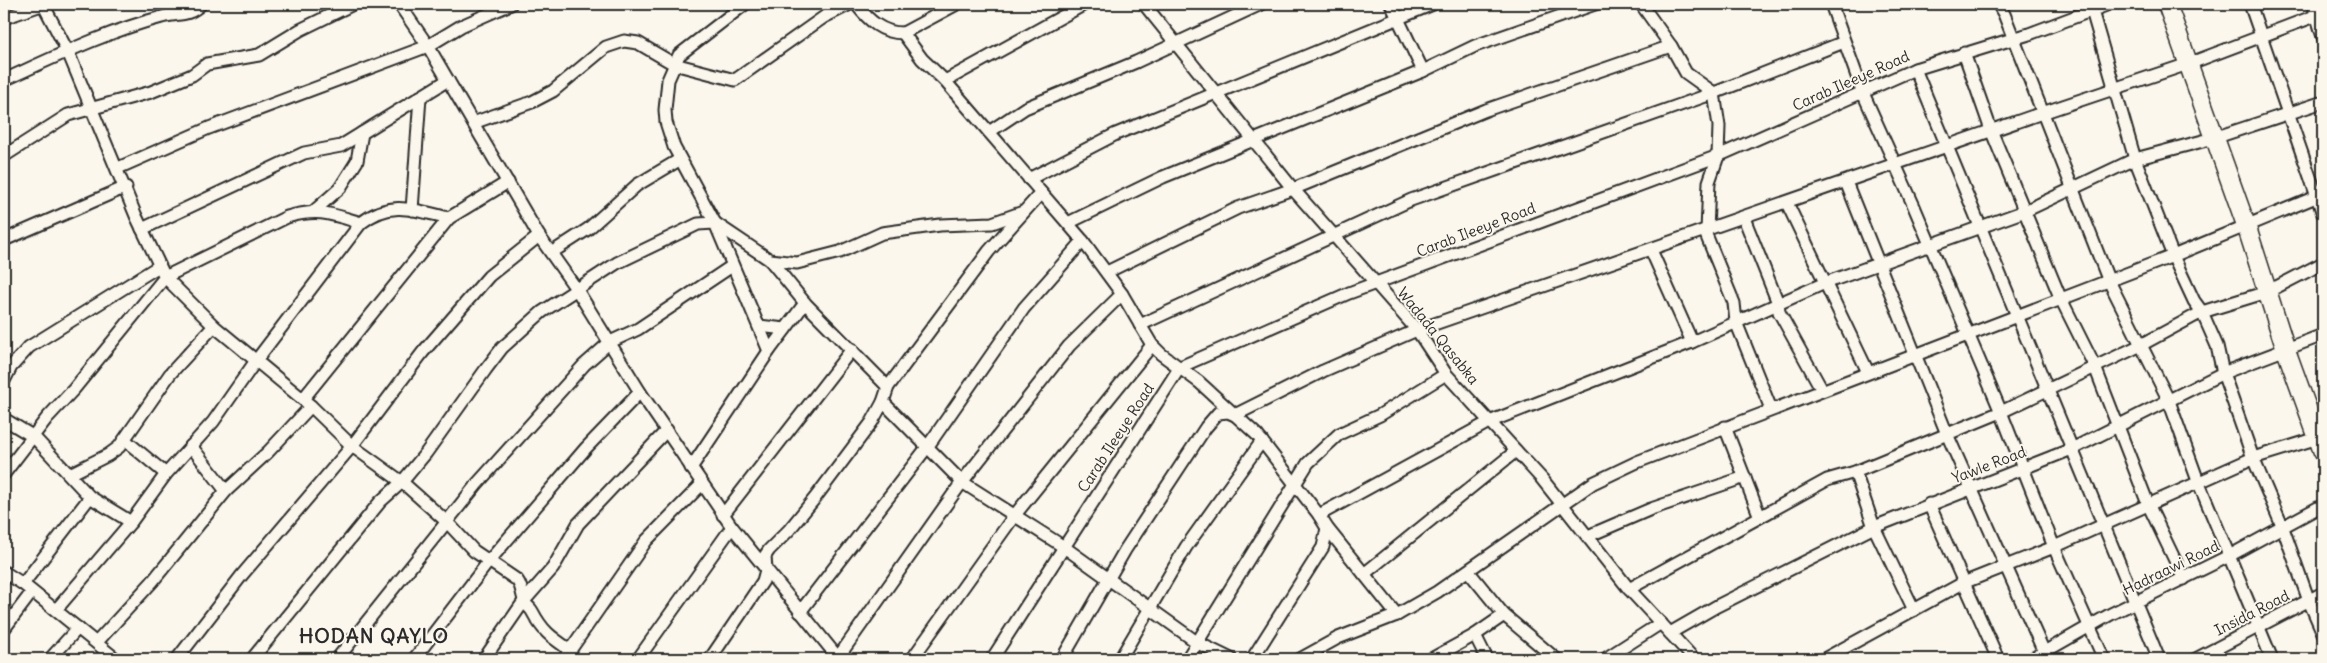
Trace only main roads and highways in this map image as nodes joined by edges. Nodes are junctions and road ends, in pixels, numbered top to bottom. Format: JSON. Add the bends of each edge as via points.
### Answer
{"nodes":[{"id":1,"x":2167,"y":4,"type":"edge"},
{"id":2,"x":2319,"y":433,"type":"edge"}],
"edges":[{"from":1,"to":2,"type":"highway","via":[[2246,225],[2286,350]]}]}
